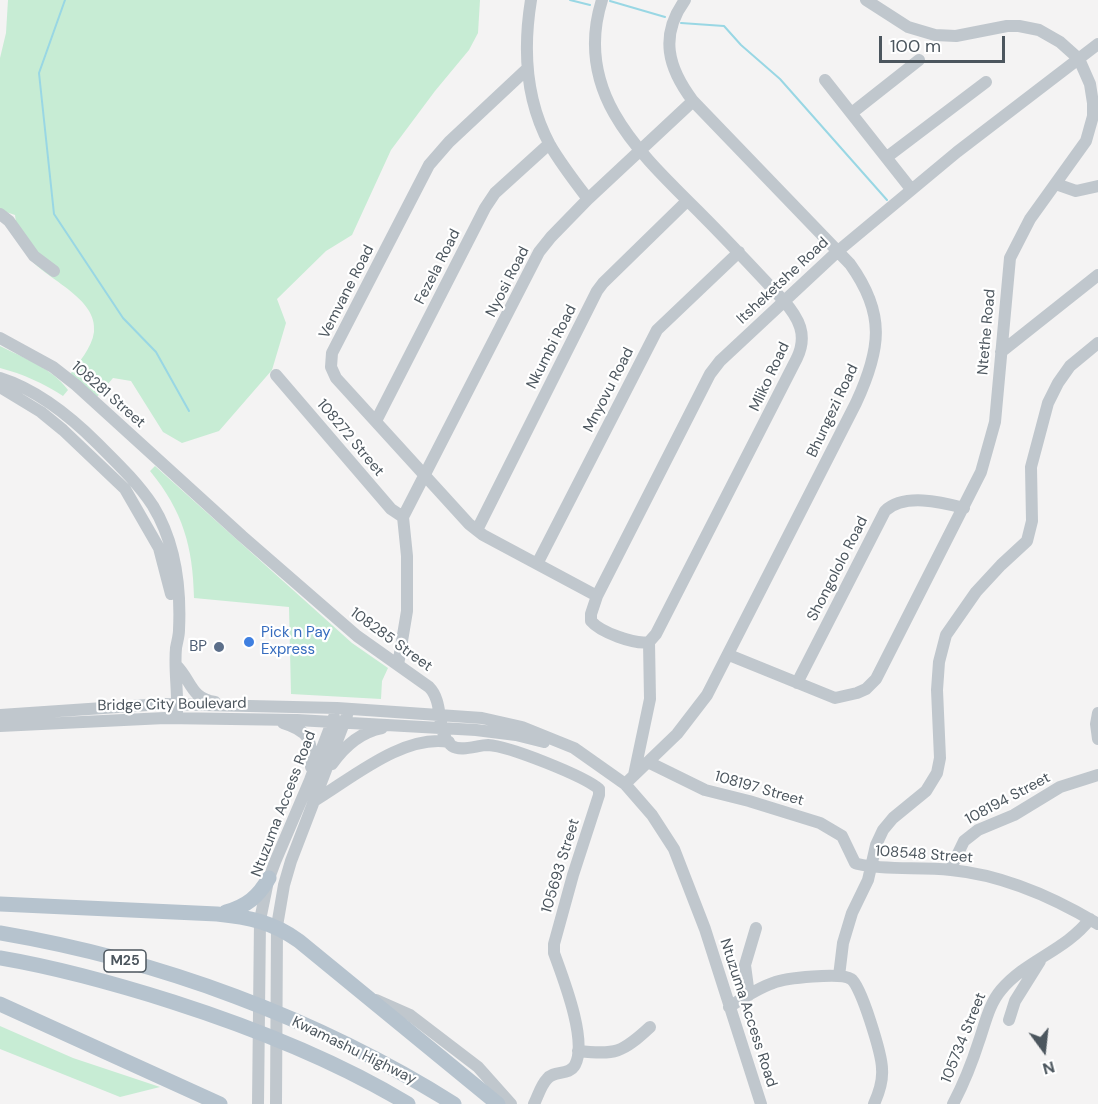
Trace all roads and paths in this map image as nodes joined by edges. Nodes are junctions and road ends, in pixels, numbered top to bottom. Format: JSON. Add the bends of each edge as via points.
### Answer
{"nodes":[{"id":1,"x":531,"y":0,"type":"edge"},
{"id":2,"x":603,"y":0,"type":"edge"},
{"id":3,"x":685,"y":0,"type":"edge"},
{"id":4,"x":866,"y":0,"type":"edge"},
{"id":5,"x":1098,"y":44,"type":"edge"},
{"id":6,"x":1079,"y":59,"type":"junction"},
{"id":7,"x":919,"y":60,"type":"dead end"},
{"id":8,"x":527,"y":69,"type":"junction"},
{"id":9,"x":825,"y":80,"type":"dead end"},
{"id":10,"x":986,"y":82,"type":"dead end"},
{"id":11,"x":693,"y":101,"type":"junction"},
{"id":12,"x":853,"y":112,"type":"junction"},
{"id":13,"x":549,"y":144,"type":"junction"},
{"id":14,"x":639,"y":151,"type":"junction"},
{"id":15,"x":887,"y":157,"type":"junction"},
{"id":16,"x":1056,"y":184,"type":"junction"},
{"id":17,"x":1098,"y":186,"type":"edge"},
{"id":18,"x":912,"y":189,"type":"junction"},
{"id":19,"x":588,"y":199,"type":"junction"},
{"id":20,"x":687,"y":201,"type":"junction"},
{"id":21,"x":0,"y":214,"type":"edge"},
{"id":22,"x":838,"y":251,"type":"junction"},
{"id":23,"x":739,"y":252,"type":"junction"},
{"id":24,"x":54,"y":271,"type":"dead end"},
{"id":25,"x":1098,"y":275,"type":"edge"},
{"id":26,"x":783,"y":300,"type":"junction"},
{"id":27,"x":0,"y":338,"type":"edge"},
{"id":28,"x":1098,"y":343,"type":"edge"},
{"id":29,"x":1001,"y":352,"type":"junction"},
{"id":30,"x":276,"y":375,"type":"dead end"},
{"id":31,"x":0,"y":378,"type":"edge"},
{"id":32,"x":0,"y":387,"type":"edge"},
{"id":33,"x":376,"y":421,"type":"junction"},
{"id":34,"x":425,"y":476,"type":"junction"},
{"id":35,"x":964,"y":507,"type":"junction"},
{"id":36,"x":403,"y":517,"type":"junction"},
{"id":37,"x":477,"y":530,"type":"junction"},
{"id":38,"x":274,"y":564,"type":"joint"},
{"id":39,"x":537,"y":564,"type":"junction"},
{"id":40,"x":597,"y":596,"type":"junction"},
{"id":41,"x":649,"y":642,"type":"junction"},
{"id":42,"x":176,"y":647,"type":"junction"},
{"id":43,"x":729,"y":655,"type":"junction"},
{"id":44,"x":176,"y":665,"type":"junction"},
{"id":45,"x":398,"y":665,"type":"junction"},
{"id":46,"x":796,"y":683,"type":"junction"},
{"id":47,"x":177,"y":706,"type":"junction"},
{"id":48,"x":249,"y":706,"type":"junction"},
{"id":49,"x":343,"y":708,"type":"junction"},
{"id":50,"x":1098,"y":713,"type":"edge"},
{"id":51,"x":439,"y":714,"type":"junction"},
{"id":52,"x":0,"y":715,"type":"edge"},
{"id":53,"x":177,"y":719,"type":"junction"},
{"id":54,"x":273,"y":719,"type":"junction"},
{"id":55,"x":338,"y":722,"type":"junction"},
{"id":56,"x":0,"y":726,"type":"edge"},
{"id":57,"x":402,"y":726,"type":"junction"},
{"id":58,"x":442,"y":728,"type":"junction"},
{"id":59,"x":1098,"y":739,"type":"edge"},
{"id":60,"x":449,"y":742,"type":"junction"},
{"id":61,"x":587,"y":757,"type":"junction"},
{"id":62,"x":648,"y":762,"type":"junction"},
{"id":63,"x":1098,"y":775,"type":"edge"},
{"id":64,"x":323,"y":778,"type":"junction"},
{"id":65,"x":310,"y":780,"type":"junction"},
{"id":66,"x":629,"y":780,"type":"junction"},
{"id":67,"x":314,"y":801,"type":"junction"},
{"id":68,"x":852,"y":855,"type":"joint"},
{"id":69,"x":872,"y":866,"type":"junction"},
{"id":70,"x":950,"y":870,"type":"junction"},
{"id":71,"x":269,"y":878,"type":"junction"},
{"id":72,"x":0,"y":904,"type":"edge"},
{"id":73,"x":217,"y":914,"type":"junction"},
{"id":74,"x":261,"y":920,"type":"junction"},
{"id":75,"x":1094,"y":922,"type":"edge"},
{"id":76,"x":277,"y":926,"type":"junction"},
{"id":77,"x":756,"y":928,"type":"dead end"},
{"id":78,"x":0,"y":933,"type":"edge"},
{"id":79,"x":0,"y":958,"type":"edge"},
{"id":80,"x":1040,"y":959,"type":"junction"},
{"id":81,"x":839,"y":976,"type":"junction"},
{"id":82,"x":749,"y":995,"type":"junction"},
{"id":83,"x":368,"y":997,"type":"junction"},
{"id":84,"x":0,"y":1004,"type":"edge"},
{"id":85,"x":729,"y":1007,"type":"junction"},
{"id":86,"x":1009,"y":1020,"type":"dead end"},
{"id":87,"x":650,"y":1027,"type":"dead end"},
{"id":88,"x":578,"y":1051,"type":"junction"},
{"id":89,"x":219,"y":1104,"type":"edge"},
{"id":90,"x":258,"y":1104,"type":"edge"},
{"id":91,"x":276,"y":1104,"type":"edge"},
{"id":92,"x":408,"y":1104,"type":"edge"},
{"id":93,"x":454,"y":1104,"type":"edge"},
{"id":94,"x":498,"y":1104,"type":"edge"},
{"id":95,"x":511,"y":1104,"type":"edge"},
{"id":96,"x":534,"y":1104,"type":"edge"},
{"id":97,"x":761,"y":1104,"type":"edge"},
{"id":98,"x":874,"y":1104,"type":"edge"},
{"id":99,"x":953,"y":1104,"type":"edge"}],
"edges":[{"from":1,"to":8,"type":"street"},
{"from":2,"to":14,"type":"street","name":"Mliko Road","via":[[596,52],[603,88],[616,120]]},
{"from":3,"to":11,"type":"street","name":"Bhungezi Road","via":[[673,21],[669,47],[675,75]]},
{"from":4,"to":6,"type":"street","name":"Ntethe Road","via":[[908,27],[935,35],[956,36],[1007,26],[1039,30]]},
{"from":5,"to":6,"type":"street","name":"Itsheketshe Road"},
{"from":6,"to":16,"type":"street","name":"Ntethe Road","via":[[1092,93],[1093,116],[1086,141]]},
{"from":6,"to":18,"type":"street","name":"Itsheketshe Road"},
{"from":7,"to":12,"type":"street"},
{"from":8,"to":13,"type":"street","via":[[536,111]]},
{"from":8,"to":33,"type":"street","name":"Vemvane Road","via":[[429,165],[332,353],[331,367],[336,378]]},
{"from":9,"to":12,"type":"street"},
{"from":10,"to":15,"type":"street"},
{"from":11,"to":14,"type":"street","name":"Nyosi Road"},
{"from":11,"to":22,"type":"street","name":"Bhungezi Road"},
{"from":12,"to":15,"type":"street"},
{"from":13,"to":19,"type":"street"},
{"from":13,"to":33,"type":"street","name":"Fezela Road","via":[[489,202]]},
{"from":14,"to":19,"type":"street","name":"Nyosi Road"},
{"from":14,"to":20,"type":"street","name":"Mliko Road"},
{"from":15,"to":18,"type":"street"},
{"from":16,"to":17,"type":"street","via":[[1076,191]]},
{"from":16,"to":29,"type":"street","name":"Ntethe Road","via":[[1030,219],[1010,258]]},
{"from":18,"to":22,"type":"street","name":"Itsheketshe Road"},
{"from":19,"to":34,"type":"street","name":"Nyosi Road","via":[[539,252]]},
{"from":20,"to":23,"type":"street","name":"Mliko Road"},
{"from":20,"to":37,"type":"street","name":"Nkumbi Road","via":[[597,291]]},
{"from":21,"to":24,"type":"street","via":[[34,256]]},
{"from":22,"to":26,"type":"street","name":"Itsheketshe Road"},
{"from":22,"to":43,"type":"street","name":"Bhungezi Road","via":[[859,277],[871,302],[876,341],[873,361],[856,403]]},
{"from":23,"to":26,"type":"street","name":"Mliko Road"},
{"from":23,"to":39,"type":"street","name":"Mnyovu Road","via":[[657,330]]},
{"from":25,"to":29,"type":"street"},
{"from":26,"to":40,"type":"street","name":"Itsheketshe Road","via":[[710,374]]},
{"from":26,"to":41,"type":"street","name":"Mliko Road","via":[[802,330],[801,350],[702,547]]},
{"from":27,"to":38,"type":"street","name":"108281 Street","via":[[53,367]]},
{"from":28,"to":69,"type":"street","via":[[1070,366],[1048,403],[1031,467],[1030,544],[1000,566],[946,635],[937,690],[937,773],[926,791],[883,830]]},
{"from":29,"to":35,"type":"street","name":"Ntethe Road","via":[[988,450]]},
{"from":30,"to":36,"type":"street","name":"108272 Street","via":[[391,509]]},
{"from":31,"to":42,"type":"street","via":[[37,395],[67,416],[114,460],[152,505],[176,568]]},
{"from":32,"to":42,"type":"street","via":[[48,418],[125,489],[150,529],[165,568]]},
{"from":33,"to":34,"type":"street","name":"Vemvane Road"},
{"from":34,"to":36,"type":"street","name":"Nyosi Road"},
{"from":34,"to":37,"type":"street","name":"Vemvane Road"},
{"from":35,"to":46,"type":"street","name":"Shongololo Road","via":[[918,501],[898,503],[885,511]]},
{"from":35,"to":46,"type":"street","name":"Ntethe Road","via":[[872,684],[835,699]]},
{"from":36,"to":45,"type":"street","via":[[407,611]]},
{"from":37,"to":39,"type":"street","name":"Vemvane Road"},
{"from":38,"to":45,"type":"street","name":"108285 Street","via":[[357,636]]},
{"from":39,"to":40,"type":"street","name":"Vemvane Road"},
{"from":40,"to":41,"type":"street","name":"Itsheketshe Road","via":[[591,614],[596,626],[639,643]]},
{"from":41,"to":66,"type":"street","via":[[650,699]]},
{"from":42,"to":44,"type":"street"},
{"from":43,"to":46,"type":"street","name":"Ntethe Road"},
{"from":43,"to":62,"type":"street","name":"Bhungezi Road","via":[[699,707]]},
{"from":44,"to":47,"type":"street"},
{"from":44,"to":48,"type":"street","via":[[200,698]]},
{"from":45,"to":51,"type":"street","name":"108285 Street","via":[[433,691],[438,698]]},
{"from":47,"to":48,"type":"street","name":"Bridge City Boulevard"},
{"from":47,"to":52,"type":"street","name":"Bridge City Boulevard"},
{"from":47,"to":53,"type":"street"},
{"from":48,"to":49,"type":"street","name":"Bridge City Boulevard"},
{"from":49,"to":51,"type":"street","name":"Ntuzuma Access Road"},
{"from":49,"to":55,"type":"street","name":"Ntuzuma Access Road"},
{"from":50,"to":59,"type":"street"},
{"from":51,"to":58,"type":"street","name":"108285 Street"},
{"from":51,"to":61,"type":"street","name":"Ntuzuma Access Road","via":[[522,727]]},
{"from":53,"to":54,"type":"street","name":"Bridge City Boulevard"},
{"from":53,"to":56,"type":"street","name":"Bridge City Boulevard"},
{"from":54,"to":55,"type":"street","name":"Bridge City Boulevard"},
{"from":54,"to":65,"type":"street","via":[[306,735],[311,751]]},
{"from":55,"to":57,"type":"street","name":"Ntuzuma Access Road"},
{"from":55,"to":64,"type":"street","name":"Ntuzuma Access Road"},
{"from":55,"to":65,"type":"street","name":"Ntuzuma Access Road"},
{"from":57,"to":58,"type":"street","name":"Ntuzuma Access Road"},
{"from":57,"to":64,"type":"street","via":[[359,736],[340,753]]},
{"from":58,"to":60,"type":"street"},
{"from":58,"to":61,"type":"street","name":"Ntuzuma Access Road","via":[[516,735]]},
{"from":60,"to":67,"type":"street","via":[[430,741],[396,752]]},
{"from":60,"to":88,"type":"street","name":"105693 Street","via":[[458,748],[489,745],[504,749],[553,765],[599,789],[554,944],[578,1033]]},
{"from":61,"to":66,"type":"street","name":"Ntuzuma Access Road"},
{"from":62,"to":66,"type":"street","name":"Bhungezi Road"},
{"from":62,"to":68,"type":"street","name":"108197 Street","via":[[705,790],[820,822],[842,836]]},
{"from":63,"to":70,"type":"street","name":"108194 Street","via":[[1060,787],[978,830],[964,841]]},
{"from":64,"to":67,"type":"street","name":"Ntuzuma Access Road"},
{"from":65,"to":71,"type":"street","name":"Ntuzuma Access Road"},
{"from":66,"to":85,"type":"street","name":"Ntuzuma Access Road","via":[[678,859]]},
{"from":67,"to":76,"type":"street","name":"Ntuzuma Access Road","via":[[289,869]]},
{"from":68,"to":69,"type":"street","name":"108548 Street","via":[[855,863]]},
{"from":69,"to":70,"type":"street","name":"108548 Street"},
{"from":69,"to":81,"type":"street","via":[[843,942]]},
{"from":70,"to":75,"type":"street","name":"108548 Street","via":[[984,875],[1028,889]]},
{"from":71,"to":73,"type":"main road","via":[[252,901]]},
{"from":71,"to":74,"type":"street","name":"Ntuzuma Access Road"},
{"from":72,"to":73,"type":"main road"},
{"from":73,"to":74,"type":"main road"},
{"from":74,"to":76,"type":"main road"},
{"from":74,"to":90,"type":"street","name":"Ntuzuma Access Road"},
{"from":75,"to":80,"type":"street","name":"105734 Street"},
{"from":76,"to":83,"type":"main road"},
{"from":76,"to":91,"type":"street","name":"Ntuzuma Access Road"},
{"from":77,"to":82,"type":"street","via":[[745,965]]},
{"from":78,"to":93,"type":"main road","name":"Kwamashu Highway","number":"M25","via":[[114,958],[247,1002],[394,1070]]},
{"from":79,"to":92,"type":"main road","name":"Kwamashu Highway","number":"M25","via":[[123,986],[246,1027],[333,1064]]},
{"from":80,"to":86,"type":"street","via":[[1015,1001]]},
{"from":80,"to":99,"type":"street","name":"105734 Street","via":[[1021,971],[995,999]]},
{"from":81,"to":82,"type":"street","via":[[781,981]]},
{"from":81,"to":98,"type":"street","via":[[856,985],[881,1058],[881,1086]]},
{"from":82,"to":85,"type":"street"},
{"from":83,"to":94,"type":"main road"},
{"from":83,"to":95,"type":"street","via":[[410,1015],[478,1066]]},
{"from":84,"to":89,"type":"main road"},
{"from":85,"to":97,"type":"street","name":"Ntuzuma Access Road"},
{"from":87,"to":88,"type":"street","via":[[621,1050]]},
{"from":88,"to":96,"type":"street","via":[[573,1068],[547,1078]]}]}
